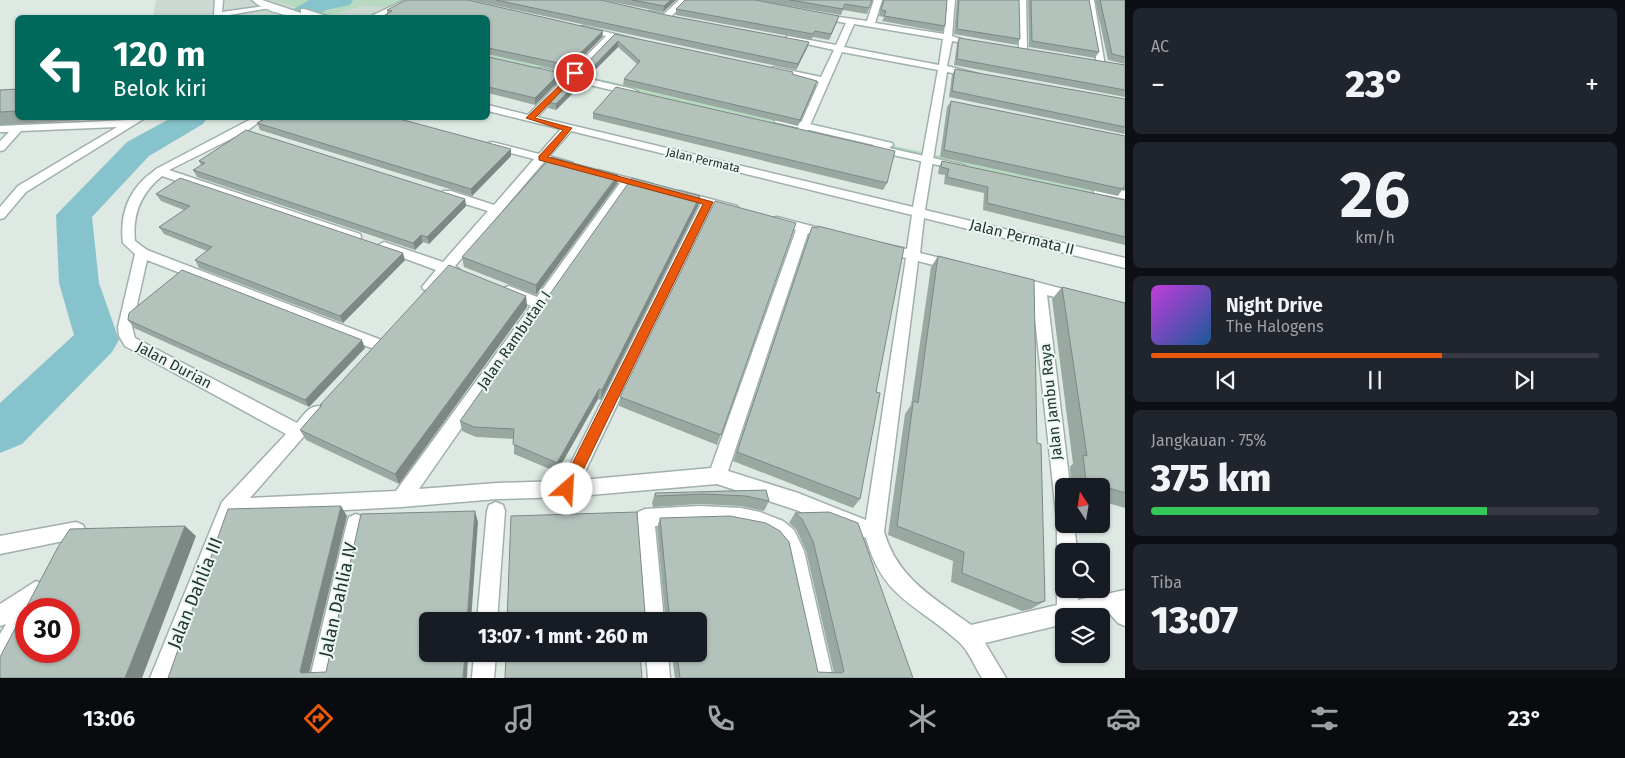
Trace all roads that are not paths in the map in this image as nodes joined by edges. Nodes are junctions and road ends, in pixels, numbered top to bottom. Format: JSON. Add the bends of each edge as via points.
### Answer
{"nodes":[{"id":1,"x":219,"y":0,"type":"edge"},
{"id":2,"x":411,"y":0,"type":"edge"},
{"id":3,"x":683,"y":0,"type":"edge"},
{"id":4,"x":878,"y":0,"type":"edge"},
{"id":5,"x":951,"y":0,"type":"edge"},
{"id":6,"x":1022,"y":0,"type":"edge"},
{"id":7,"x":1090,"y":0,"type":"edge"},
{"id":8,"x":258,"y":2,"type":"edge"},
{"id":9,"x":272,"y":2,"type":"edge"},
{"id":10,"x":287,"y":8,"type":"junction"},
{"id":11,"x":638,"y":11,"type":"edge"},
{"id":12,"x":813,"y":14,"type":"edge"},
{"id":13,"x":218,"y":15,"type":"edge"},
{"id":14,"x":222,"y":15,"type":"edge"},
{"id":15,"x":304,"y":15,"type":"edge"},
{"id":16,"x":319,"y":15,"type":"edge"},
{"id":17,"x":378,"y":15,"type":"edge"},
{"id":18,"x":851,"y":21,"type":"junction"},
{"id":19,"x":870,"y":24,"type":"junction"},
{"id":20,"x":574,"y":27,"type":"edge"},
{"id":21,"x":612,"y":35,"type":"junction"},
{"id":22,"x":782,"y":38,"type":"edge"},
{"id":23,"x":948,"y":38,"type":"junction"},
{"id":24,"x":641,"y":41,"type":"edge"},
{"id":25,"x":966,"y":41,"type":"edge"},
{"id":26,"x":839,"y":49,"type":"junction"},
{"id":27,"x":1023,"y":51,"type":"edge"},
{"id":28,"x":1102,"y":64,"type":"edge"},
{"id":29,"x":532,"y":66,"type":"edge"},
{"id":30,"x":768,"y":68,"type":"edge"},
{"id":31,"x":942,"y":68,"type":"junction"},
{"id":32,"x":573,"y":75,"type":"junction"},
{"id":33,"x":987,"y":76,"type":"edge"},
{"id":34,"x":826,"y":81,"type":"junction"},
{"id":35,"x":644,"y":92,"type":"edge"},
{"id":36,"x":490,"y":108,"type":"edge"},
{"id":37,"x":530,"y":118,"type":"junction"},
{"id":38,"x":137,"y":120,"type":"edge"},
{"id":39,"x":257,"y":120,"type":"edge"},
{"id":40,"x":766,"y":121,"type":"edge"},
{"id":41,"x":18,"y":128,"type":"junction"},
{"id":42,"x":568,"y":128,"type":"junction"},
{"id":43,"x":0,"y":129,"type":"edge"},
{"id":44,"x":804,"y":129,"type":"junction"},
{"id":45,"x":475,"y":140,"type":"edge"},
{"id":46,"x":0,"y":148,"type":"edge"},
{"id":47,"x":927,"y":156,"type":"junction"},
{"id":48,"x":542,"y":158,"type":"junction"},
{"id":49,"x":974,"y":166,"type":"edge"},
{"id":50,"x":160,"y":170,"type":"junction"},
{"id":51,"x":627,"y":181,"type":"junction"},
{"id":52,"x":431,"y":189,"type":"edge"},
{"id":53,"x":1125,"y":196,"type":"edge"},
{"id":54,"x":708,"y":202,"type":"junction"},
{"id":55,"x":1125,"y":203,"type":"edge"},
{"id":56,"x":497,"y":210,"type":"junction"},
{"id":57,"x":919,"y":212,"type":"junction"},
{"id":58,"x":746,"y":213,"type":"edge"},
{"id":59,"x":0,"y":215,"type":"edge"},
{"id":60,"x":765,"y":218,"type":"edge"},
{"id":61,"x":803,"y":228,"type":"junction"},
{"id":62,"x":840,"y":237,"type":"edge"},
{"id":63,"x":867,"y":244,"type":"edge"},
{"id":64,"x":142,"y":252,"type":"junction"},
{"id":65,"x":913,"y":255,"type":"junction"},
{"id":66,"x":1125,"y":263,"type":"edge"},
{"id":67,"x":446,"y":268,"type":"junction"},
{"id":68,"x":967,"y":269,"type":"edge"},
{"id":69,"x":463,"y":274,"type":"edge"},
{"id":70,"x":1003,"y":278,"type":"edge"},
{"id":71,"x":497,"y":287,"type":"edge"},
{"id":72,"x":1039,"y":288,"type":"junction"},
{"id":73,"x":422,"y":296,"type":"edge"},
{"id":74,"x":1087,"y":300,"type":"edge"},
{"id":75,"x":540,"y":304,"type":"junction"},
{"id":76,"x":391,"y":331,"type":"edge"},
{"id":77,"x":379,"y":345,"type":"junction"},
{"id":78,"x":365,"y":359,"type":"edge"},
{"id":79,"x":325,"y":403,"type":"edge"},
{"id":80,"x":298,"y":432,"type":"junction"},
{"id":81,"x":717,"y":476,"type":"junction"},
{"id":82,"x":1060,"y":478,"type":"edge"},
{"id":83,"x":567,"y":489,"type":"junction"},
{"id":84,"x":401,"y":499,"type":"junction"},
{"id":85,"x":229,"y":508,"type":"junction"},
{"id":86,"x":496,"y":510,"type":"dead end"},
{"id":87,"x":356,"y":523,"type":"dead end"},
{"id":88,"x":874,"y":532,"type":"junction"},
{"id":89,"x":0,"y":545,"type":"edge"},
{"id":90,"x":60,"y":554,"type":"edge"},
{"id":91,"x":1121,"y":606,"type":"edge"},
{"id":92,"x":1103,"y":608,"type":"edge"},
{"id":93,"x":488,"y":612,"type":"edge"},
{"id":94,"x":653,"y":612,"type":"edge"},
{"id":95,"x":1055,"y":615,"type":"edge"},
{"id":96,"x":0,"y":616,"type":"edge"},
{"id":97,"x":968,"y":636,"type":"junction"},
{"id":98,"x":0,"y":655,"type":"edge"},
{"id":99,"x":484,"y":662,"type":"edge"},
{"id":100,"x":658,"y":662,"type":"edge"},
{"id":101,"x":161,"y":678,"type":"edge"},
{"id":102,"x":321,"y":678,"type":"edge"},
{"id":103,"x":483,"y":678,"type":"edge"},
{"id":104,"x":659,"y":678,"type":"edge"},
{"id":105,"x":822,"y":678,"type":"edge"},
{"id":106,"x":995,"y":678,"type":"edge"}],
"edges":[{"from":1,"to":13,"type":"street"},
{"from":2,"to":17,"type":"street"},
{"from":3,"to":11,"type":"street","via":[[671,18]]},
{"from":4,"to":19,"type":"street"},
{"from":5,"to":23,"type":"street"},
{"from":6,"to":27,"type":"street"},
{"from":7,"to":28,"type":"street"},
{"from":8,"to":9,"type":"street"},
{"from":9,"to":10,"type":"street"},
{"from":9,"to":14,"type":"street"},
{"from":10,"to":15,"type":"street"},
{"from":10,"to":16,"type":"street"},
{"from":12,"to":18,"type":"street"},
{"from":18,"to":19,"type":"street"},
{"from":18,"to":26,"type":"street"},
{"from":19,"to":23,"type":"street"},
{"from":20,"to":21,"type":"street"},
{"from":21,"to":24,"type":"street"},
{"from":21,"to":32,"type":"street"},
{"from":22,"to":26,"type":"street"},
{"from":23,"to":25,"type":"street"},
{"from":23,"to":31,"type":"street"},
{"from":26,"to":31,"type":"street"},
{"from":26,"to":34,"type":"street"},
{"from":29,"to":32,"type":"street"},
{"from":30,"to":34,"type":"street"},
{"from":31,"to":33,"type":"street"},
{"from":31,"to":47,"type":"street","via":[[940,101]]},
{"from":32,"to":35,"type":"street"},
{"from":32,"to":37,"type":"street"},
{"from":34,"to":44,"type":"street"},
{"from":36,"to":37,"type":"street","name":"Jalan Permata"},
{"from":37,"to":42,"type":"street","name":"Jalan Permata"},
{"from":38,"to":41,"type":"street"},
{"from":38,"to":59,"type":"street","via":[[103,137],[29,184]]},
{"from":39,"to":50,"type":"street","via":[[247,132],[180,158]]},
{"from":40,"to":44,"type":"street"},
{"from":41,"to":43,"type":"street"},
{"from":41,"to":46,"type":"street"},
{"from":42,"to":48,"type":"street"},
{"from":42,"to":57,"type":"street","name":"Jalan Permata"},
{"from":44,"to":47,"type":"street"},
{"from":45,"to":48,"type":"street"},
{"from":47,"to":49,"type":"street"},
{"from":47,"to":57,"type":"street"},
{"from":48,"to":51,"type":"street"},
{"from":48,"to":56,"type":"street"},
{"from":50,"to":64,"type":"street","via":[[139,194],[129,215],[129,243]]},
{"from":50,"to":67,"type":"street"},
{"from":51,"to":54,"type":"street"},
{"from":51,"to":75,"type":"street","name":"Jalan Rambutan I"},
{"from":52,"to":56,"type":"street"},
{"from":53,"to":55,"type":"street","via":[[1087,191]]},
{"from":54,"to":58,"type":"street"},
{"from":54,"to":83,"type":"street"},
{"from":56,"to":67,"type":"street"},
{"from":57,"to":65,"type":"street"},
{"from":57,"to":66,"type":"street","name":"Jalan Permata II"},
{"from":60,"to":61,"type":"street"},
{"from":61,"to":62,"type":"street"},
{"from":61,"to":81,"type":"street"},
{"from":63,"to":65,"type":"street"},
{"from":64,"to":77,"type":"street"},
{"from":64,"to":80,"type":"street","name":"Jalan Durian","via":[[125,327],[130,342]]},
{"from":65,"to":68,"type":"street"},
{"from":65,"to":88,"type":"street"},
{"from":67,"to":69,"type":"street"},
{"from":67,"to":73,"type":"street"},
{"from":70,"to":72,"type":"street"},
{"from":71,"to":75,"type":"street"},
{"from":72,"to":74,"type":"street"},
{"from":72,"to":82,"type":"street","name":"Jalan Jambu Raya"},
{"from":75,"to":84,"type":"street","name":"Jalan Rambutan I"},
{"from":76,"to":77,"type":"street"},
{"from":77,"to":78,"type":"street"},
{"from":79,"to":80,"type":"street"},
{"from":80,"to":85,"type":"street"},
{"from":81,"to":83,"type":"street"},
{"from":81,"to":88,"type":"street","via":[[798,502]]},
{"from":83,"to":84,"type":"street"},
{"from":84,"to":85,"type":"street"},
{"from":85,"to":101,"type":"street","name":"Jalan Dahlia III"},
{"from":86,"to":93,"type":"street"},
{"from":87,"to":102,"type":"street","name":"Jalan Dahlia IV"},
{"from":88,"to":97,"type":"street","via":[[881,556],[900,584]]},
{"from":89,"to":90,"type":"street","via":[[76,531]]},
{"from":91,"to":92,"type":"street"},
{"from":94,"to":105,"type":"street","via":[[644,518],[699,515],[759,520],[776,527],[787,537],[794,551]]},
{"from":95,"to":97,"type":"street"},
{"from":96,"to":98,"type":"street","via":[[39,586]]},
{"from":97,"to":106,"type":"street"},
{"from":99,"to":103,"type":"street"},
{"from":100,"to":104,"type":"street"}]}
